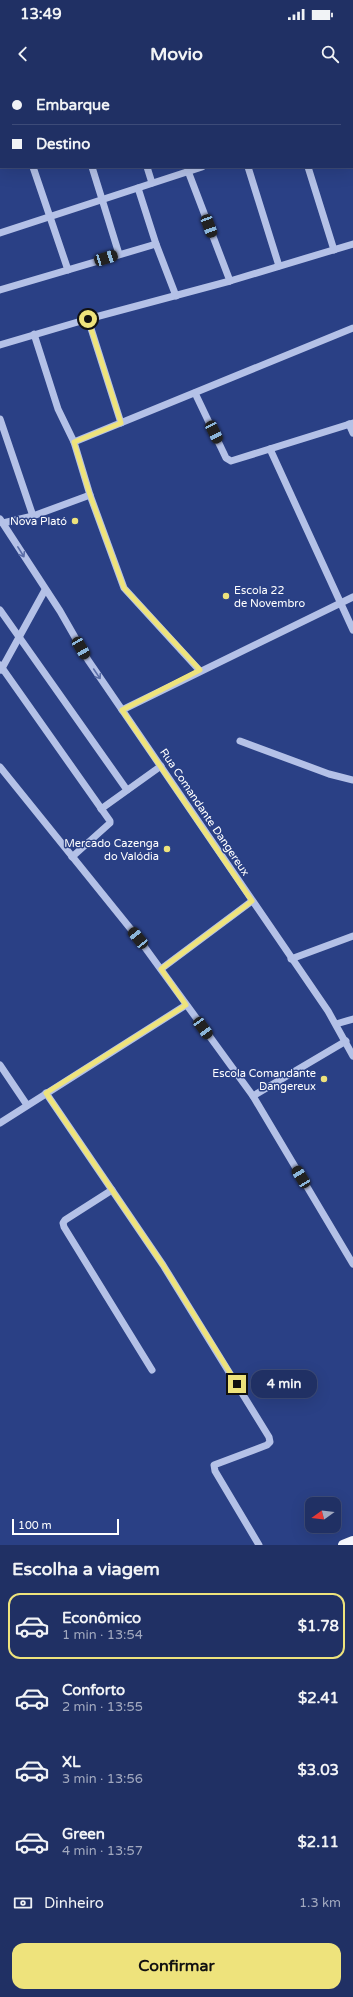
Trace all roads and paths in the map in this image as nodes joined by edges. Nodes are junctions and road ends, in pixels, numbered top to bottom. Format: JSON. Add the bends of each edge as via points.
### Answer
{"nodes":[{"id":1,"x":33,"y":168,"type":"edge"},
{"id":2,"x":92,"y":168,"type":"edge"},
{"id":3,"x":147,"y":168,"type":"edge"},
{"id":4,"x":198,"y":168,"type":"edge"},
{"id":5,"x":248,"y":168,"type":"edge"},
{"id":6,"x":308,"y":168,"type":"edge"},
{"id":7,"x":188,"y":171,"type":"junction"},
{"id":8,"x":152,"y":183,"type":"junction"},
{"id":9,"x":138,"y":188,"type":"junction"},
{"id":10,"x":102,"y":199,"type":"junction"},
{"id":11,"x":50,"y":217,"type":"junction"},
{"id":12,"x":0,"y":233,"type":"edge"},
{"id":13,"x":156,"y":244,"type":"junction"},
{"id":14,"x":353,"y":244,"type":"edge"},
{"id":15,"x":334,"y":250,"type":"junction"},
{"id":16,"x":119,"y":254,"type":"junction"},
{"id":17,"x":279,"y":266,"type":"junction"},
{"id":18,"x":68,"y":270,"type":"junction"},
{"id":19,"x":230,"y":281,"type":"junction"},
{"id":20,"x":0,"y":290,"type":"edge"},
{"id":21,"x":176,"y":296,"type":"junction"},
{"id":22,"x":88,"y":319,"type":"junction"},
{"id":23,"x":353,"y":328,"type":"edge"},
{"id":24,"x":34,"y":334,"type":"junction"},
{"id":25,"x":0,"y":345,"type":"edge"},
{"id":26,"x":195,"y":393,"type":"junction"},
{"id":27,"x":0,"y":419,"type":"edge"},
{"id":28,"x":121,"y":423,"type":"junction"},
{"id":29,"x":351,"y":423,"type":"edge"},
{"id":30,"x":353,"y":433,"type":"edge"},
{"id":31,"x":74,"y":442,"type":"junction"},
{"id":32,"x":270,"y":449,"type":"junction"},
{"id":33,"x":90,"y":495,"type":"junction"},
{"id":34,"x":34,"y":516,"type":"junction"},
{"id":35,"x":1,"y":521,"type":"edge"},
{"id":36,"x":45,"y":590,"type":"junction"},
{"id":37,"x":353,"y":597,"type":"edge"},
{"id":38,"x":341,"y":602,"type":"junction"},
{"id":39,"x":0,"y":610,"type":"edge"},
{"id":40,"x":353,"y":630,"type":"edge"},
{"id":41,"x":19,"y":636,"type":"junction"},
{"id":42,"x":1,"y":669,"type":"edge"},
{"id":43,"x":200,"y":670,"type":"junction"},
{"id":44,"x":122,"y":710,"type":"junction"},
{"id":45,"x":240,"y":741,"type":"dead end"},
{"id":46,"x":160,"y":766,"type":"junction"},
{"id":47,"x":0,"y":767,"type":"edge"},
{"id":48,"x":353,"y":780,"type":"edge"},
{"id":49,"x":127,"y":790,"type":"junction"},
{"id":50,"x":101,"y":809,"type":"junction"},
{"id":51,"x":72,"y":857,"type":"junction"},
{"id":52,"x":252,"y":901,"type":"junction"},
{"id":53,"x":353,"y":936,"type":"edge"},
{"id":54,"x":291,"y":959,"type":"junction"},
{"id":55,"x":161,"y":969,"type":"junction"},
{"id":56,"x":186,"y":1005,"type":"junction"},
{"id":57,"x":353,"y":1019,"type":"edge"},
{"id":58,"x":336,"y":1024,"type":"junction"},
{"id":59,"x":346,"y":1041,"type":"junction"},
{"id":60,"x":353,"y":1056,"type":"edge"},
{"id":61,"x":0,"y":1064,"type":"edge"},
{"id":62,"x":46,"y":1093,"type":"junction"},
{"id":63,"x":253,"y":1096,"type":"junction"},
{"id":64,"x":27,"y":1105,"type":"junction"},
{"id":65,"x":0,"y":1123,"type":"edge"},
{"id":66,"x":112,"y":1190,"type":"junction"},
{"id":67,"x":353,"y":1264,"type":"edge"},
{"id":68,"x":152,"y":1370,"type":"dead end"},
{"id":69,"x":353,"y":1541,"type":"edge"},
{"id":70,"x":259,"y":1545,"type":"edge"},
{"id":71,"x":343,"y":1545,"type":"edge"}],
"edges":[{"from":1,"to":11,"type":"street"},
{"from":2,"to":10,"type":"street"},
{"from":3,"to":8,"type":"street"},
{"from":4,"to":7,"type":"street"},
{"from":5,"to":17,"type":"street"},
{"from":6,"to":15,"type":"street"},
{"from":7,"to":8,"type":"street"},
{"from":7,"to":19,"type":"street"},
{"from":8,"to":9,"type":"street"},
{"from":9,"to":10,"type":"street"},
{"from":9,"to":13,"type":"street"},
{"from":10,"to":11,"type":"street"},
{"from":10,"to":16,"type":"street"},
{"from":11,"to":12,"type":"street"},
{"from":11,"to":18,"type":"street"},
{"from":13,"to":16,"type":"street"},
{"from":13,"to":21,"type":"street"},
{"from":14,"to":15,"type":"street"},
{"from":15,"to":17,"type":"street"},
{"from":16,"to":18,"type":"street"},
{"from":17,"to":19,"type":"street"},
{"from":18,"to":20,"type":"street"},
{"from":19,"to":21,"type":"street"},
{"from":21,"to":22,"type":"street"},
{"from":22,"to":24,"type":"street"},
{"from":22,"to":28,"type":"street"},
{"from":23,"to":26,"type":"street"},
{"from":24,"to":25,"type":"street"},
{"from":24,"to":31,"type":"street","via":[[58,410]]},
{"from":26,"to":28,"type":"street"},
{"from":26,"to":32,"type":"street","via":[[226,458],[236,460]]},
{"from":27,"to":34,"type":"street"},
{"from":28,"to":31,"type":"street"},
{"from":29,"to":30,"type":"street"},
{"from":29,"to":32,"type":"street"},
{"from":31,"to":33,"type":"street"},
{"from":32,"to":38,"type":"street"},
{"from":33,"to":34,"type":"street"},
{"from":33,"to":43,"type":"street","via":[[124,588]]},
{"from":34,"to":35,"type":"street"},
{"from":35,"to":36,"type":"street","name":"Rua Comandante Dangereux","one_way":true},
{"from":36,"to":41,"type":"street"},
{"from":36,"to":44,"type":"street","name":"Rua Comandante Dangereux","one_way":true},
{"from":37,"to":38,"type":"street"},
{"from":38,"to":40,"type":"street"},
{"from":38,"to":43,"type":"street"},
{"from":39,"to":41,"type":"street"},
{"from":41,"to":42,"type":"street"},
{"from":41,"to":49,"type":"street"},
{"from":42,"to":50,"type":"street"},
{"from":43,"to":44,"type":"street"},
{"from":44,"to":46,"type":"street","name":"Rua Comandante Dangereux"},
{"from":45,"to":48,"type":"street","via":[[329,774]]},
{"from":46,"to":49,"type":"street"},
{"from":46,"to":52,"type":"street","name":"Rua Comandante Dangereux"},
{"from":47,"to":51,"type":"street"},
{"from":49,"to":50,"type":"street"},
{"from":50,"to":51,"type":"street","via":[[110,823]]},
{"from":51,"to":55,"type":"street"},
{"from":52,"to":54,"type":"street","name":"Rua Comandante Dangereux"},
{"from":52,"to":55,"type":"street"},
{"from":53,"to":54,"type":"street"},
{"from":54,"to":58,"type":"street","name":"Rua Comandante Dangereux"},
{"from":55,"to":56,"type":"street"},
{"from":56,"to":62,"type":"street"},
{"from":56,"to":63,"type":"street"},
{"from":57,"to":58,"type":"street"},
{"from":58,"to":59,"type":"street","name":"Rua Comandante Dangereux"},
{"from":59,"to":60,"type":"street","name":"Rua Comandante Dangereux"},
{"from":59,"to":63,"type":"street"},
{"from":61,"to":64,"type":"street"},
{"from":62,"to":64,"type":"street"},
{"from":62,"to":66,"type":"street"},
{"from":63,"to":67,"type":"street"},
{"from":64,"to":65,"type":"street"},
{"from":66,"to":68,"type":"street","via":[[63,1223]]},
{"from":66,"to":70,"type":"street","via":[[163,1265],[269,1437],[270,1442],[267,1445],[214,1465],[215,1471]]},
{"from":69,"to":71,"type":"main road"}]}
